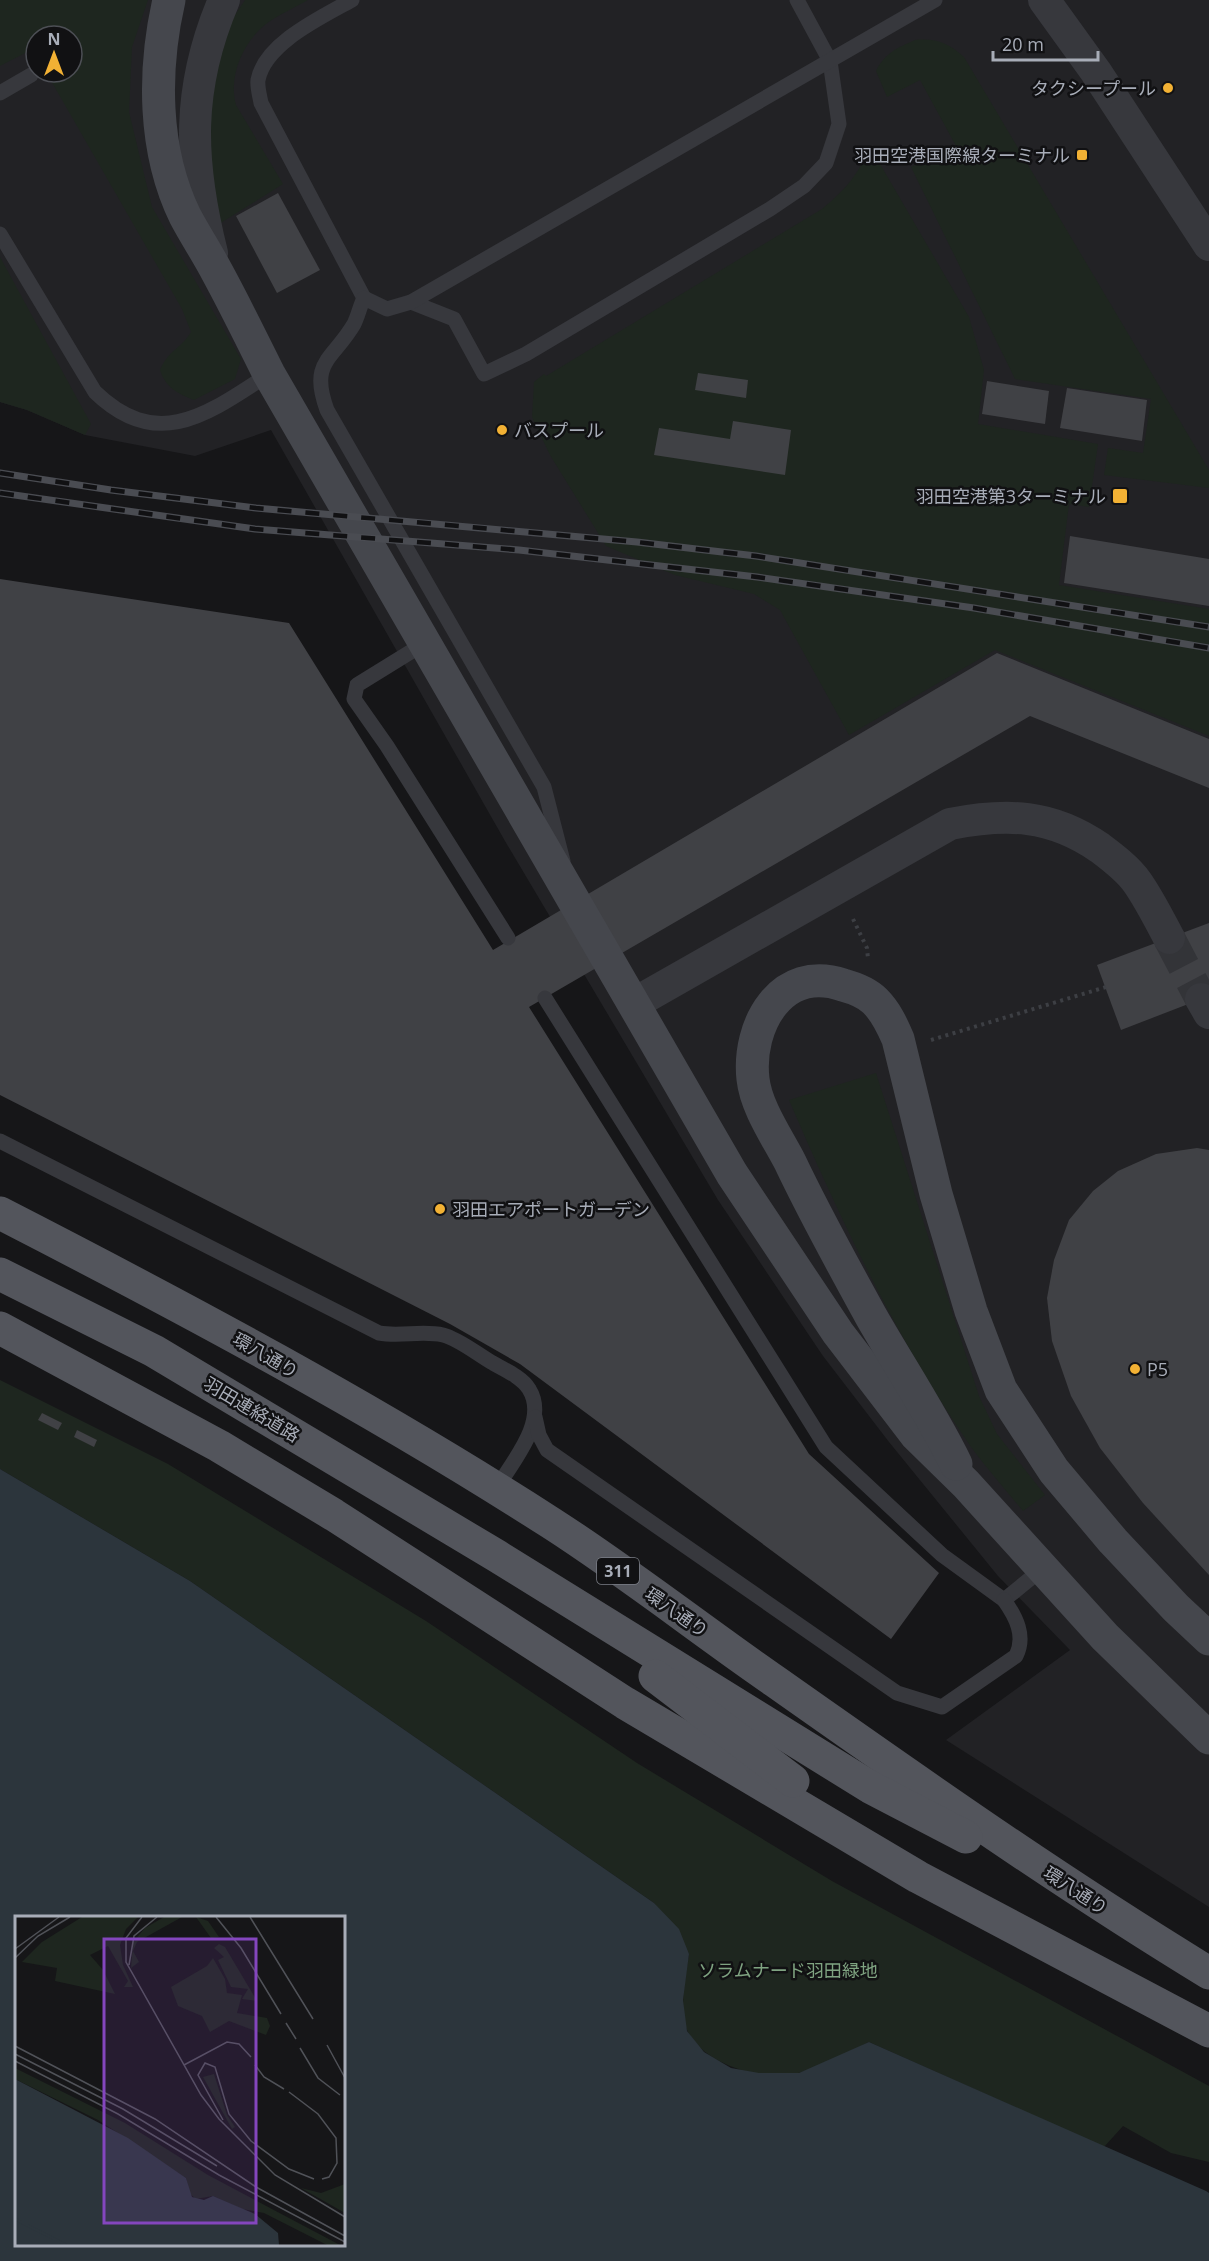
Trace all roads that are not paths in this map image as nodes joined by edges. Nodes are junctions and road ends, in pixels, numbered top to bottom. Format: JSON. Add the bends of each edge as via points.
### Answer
{"nodes":[{"id":1,"x":169,"y":0,"type":"edge"},
{"id":2,"x":224,"y":0,"type":"edge"},
{"id":3,"x":352,"y":0,"type":"edge"},
{"id":4,"x":797,"y":0,"type":"edge"},
{"id":5,"x":935,"y":0,"type":"edge"},
{"id":6,"x":1044,"y":0,"type":"edge"},
{"id":7,"x":830,"y":62,"type":"junction"},
{"id":8,"x":24,"y":79,"type":"edge"},
{"id":9,"x":0,"y":93,"type":"edge"},
{"id":10,"x":0,"y":234,"type":"edge"},
{"id":11,"x":1209,"y":245,"type":"edge"},
{"id":12,"x":217,"y":272,"type":"junction"},
{"id":13,"x":364,"y":298,"type":"junction"},
{"id":14,"x":411,"y":302,"type":"junction"},
{"id":15,"x":269,"y":374,"type":"junction"},
{"id":16,"x":425,"y":643,"type":"junction"},
{"id":17,"x":572,"y":896,"type":"junction"},
{"id":18,"x":508,"y":938,"type":"dead end"},
{"id":19,"x":1169,"y":938,"type":"tunnel mouth"},
{"id":20,"x":545,"y":998,"type":"dead end"},
{"id":21,"x":635,"y":1003,"type":"junction"},
{"id":22,"x":0,"y":1141,"type":"edge"},
{"id":23,"x":0,"y":1214,"type":"edge"},
{"id":24,"x":0,"y":1274,"type":"edge"},
{"id":25,"x":0,"y":1328,"type":"edge"},
{"id":26,"x":535,"y":1417,"type":"junction"},
{"id":27,"x":966,"y":1484,"type":"junction"},
{"id":28,"x":496,"y":1489,"type":"junction"},
{"id":29,"x":497,"y":1556,"type":"junction"},
{"id":30,"x":1042,"y":1569,"type":"junction"},
{"id":31,"x":1004,"y":1600,"type":"junction"},
{"id":32,"x":1209,"y":1638,"type":"edge"},
{"id":33,"x":1209,"y":1738,"type":"edge"},
{"id":34,"x":918,"y":1877,"type":"junction"},
{"id":35,"x":1093,"y":1902,"type":"junction"},
{"id":36,"x":1209,"y":1973,"type":"edge"},
{"id":37,"x":1209,"y":2031,"type":"edge"}],
"edges":[{"from":1,"to":12,"type":"street","via":[[159,63],[162,144],[185,214]]},
{"from":2,"to":12,"type":"street","via":[[206,46],[194,131],[201,207]]},
{"from":3,"to":13,"type":"lane","via":[[296,32],[273,52],[258,80],[261,104]]},
{"from":4,"to":7,"type":"lane"},
{"from":5,"to":7,"type":"lane"},
{"from":6,"to":11,"type":"street"},
{"from":7,"to":14,"type":"lane"},
{"from":7,"to":14,"type":"lane","via":[[838,124],[826,163],[804,186],[526,354],[484,374],[454,319]]},
{"from":8,"to":9,"type":"lane"},
{"from":10,"to":15,"type":"lane","via":[[95,392],[113,409],[150,422],[186,422]]},
{"from":12,"to":15,"type":"street"},
{"from":13,"to":14,"type":"lane","via":[[387,309]]},
{"from":13,"to":17,"type":"lane","via":[[354,324],[328,356],[320,392],[544,787]]},
{"from":15,"to":16,"type":"street"},
{"from":16,"to":17,"type":"street"},
{"from":16,"to":18,"type":"lane","via":[[357,685],[354,699]]},
{"from":17,"to":21,"type":"street"},
{"from":19,"to":21,"type":"street","via":[[1136,880],[1109,854],[1076,831],[1045,821],[980,818],[950,824]]},
{"from":20,"to":31,"type":"lane","via":[[826,1447],[942,1555]]},
{"from":21,"to":27,"type":"street","via":[[732,1174],[838,1333],[916,1435]]},
{"from":22,"to":26,"type":"lane","via":[[379,1333],[446,1335],[529,1388]]},
{"from":23,"to":28,"type":"main road","name":"環八通り","number":"311","via":[[171,1301]]},
{"from":24,"to":29,"type":"main road","name":"羽田連絡道路","via":[[154,1351]]},
{"from":25,"to":34,"type":"main road","via":[[228,1451],[625,1703]]},
{"from":26,"to":28,"type":"lane"},
{"from":26,"to":31,"type":"lane","via":[[547,1450],[897,1693],[942,1707],[1016,1656],[1021,1646],[1020,1630]]},
{"from":27,"to":30,"type":"street"},
{"from":27,"to":32,"type":"street","via":[[933,1416],[872,1318],[799,1181],[753,1081],[755,1041],[762,1018],[779,994],[803,983],[832,981],[873,999],[888,1016],[971,1311],[1001,1390],[1054,1471],[1137,1566]]},
{"from":28,"to":35,"type":"main road","name":"環八通り","number":"311","via":[[554,1525]]},
{"from":29,"to":34,"type":"main road"},
{"from":29,"to":35,"type":"main road","via":[[870,1787]]},
{"from":30,"to":31,"type":"lane"},
{"from":30,"to":33,"type":"street","via":[[1105,1638]]},
{"from":34,"to":37,"type":"main road"},
{"from":35,"to":36,"type":"main road","name":"環八通り","number":"311"}]}
